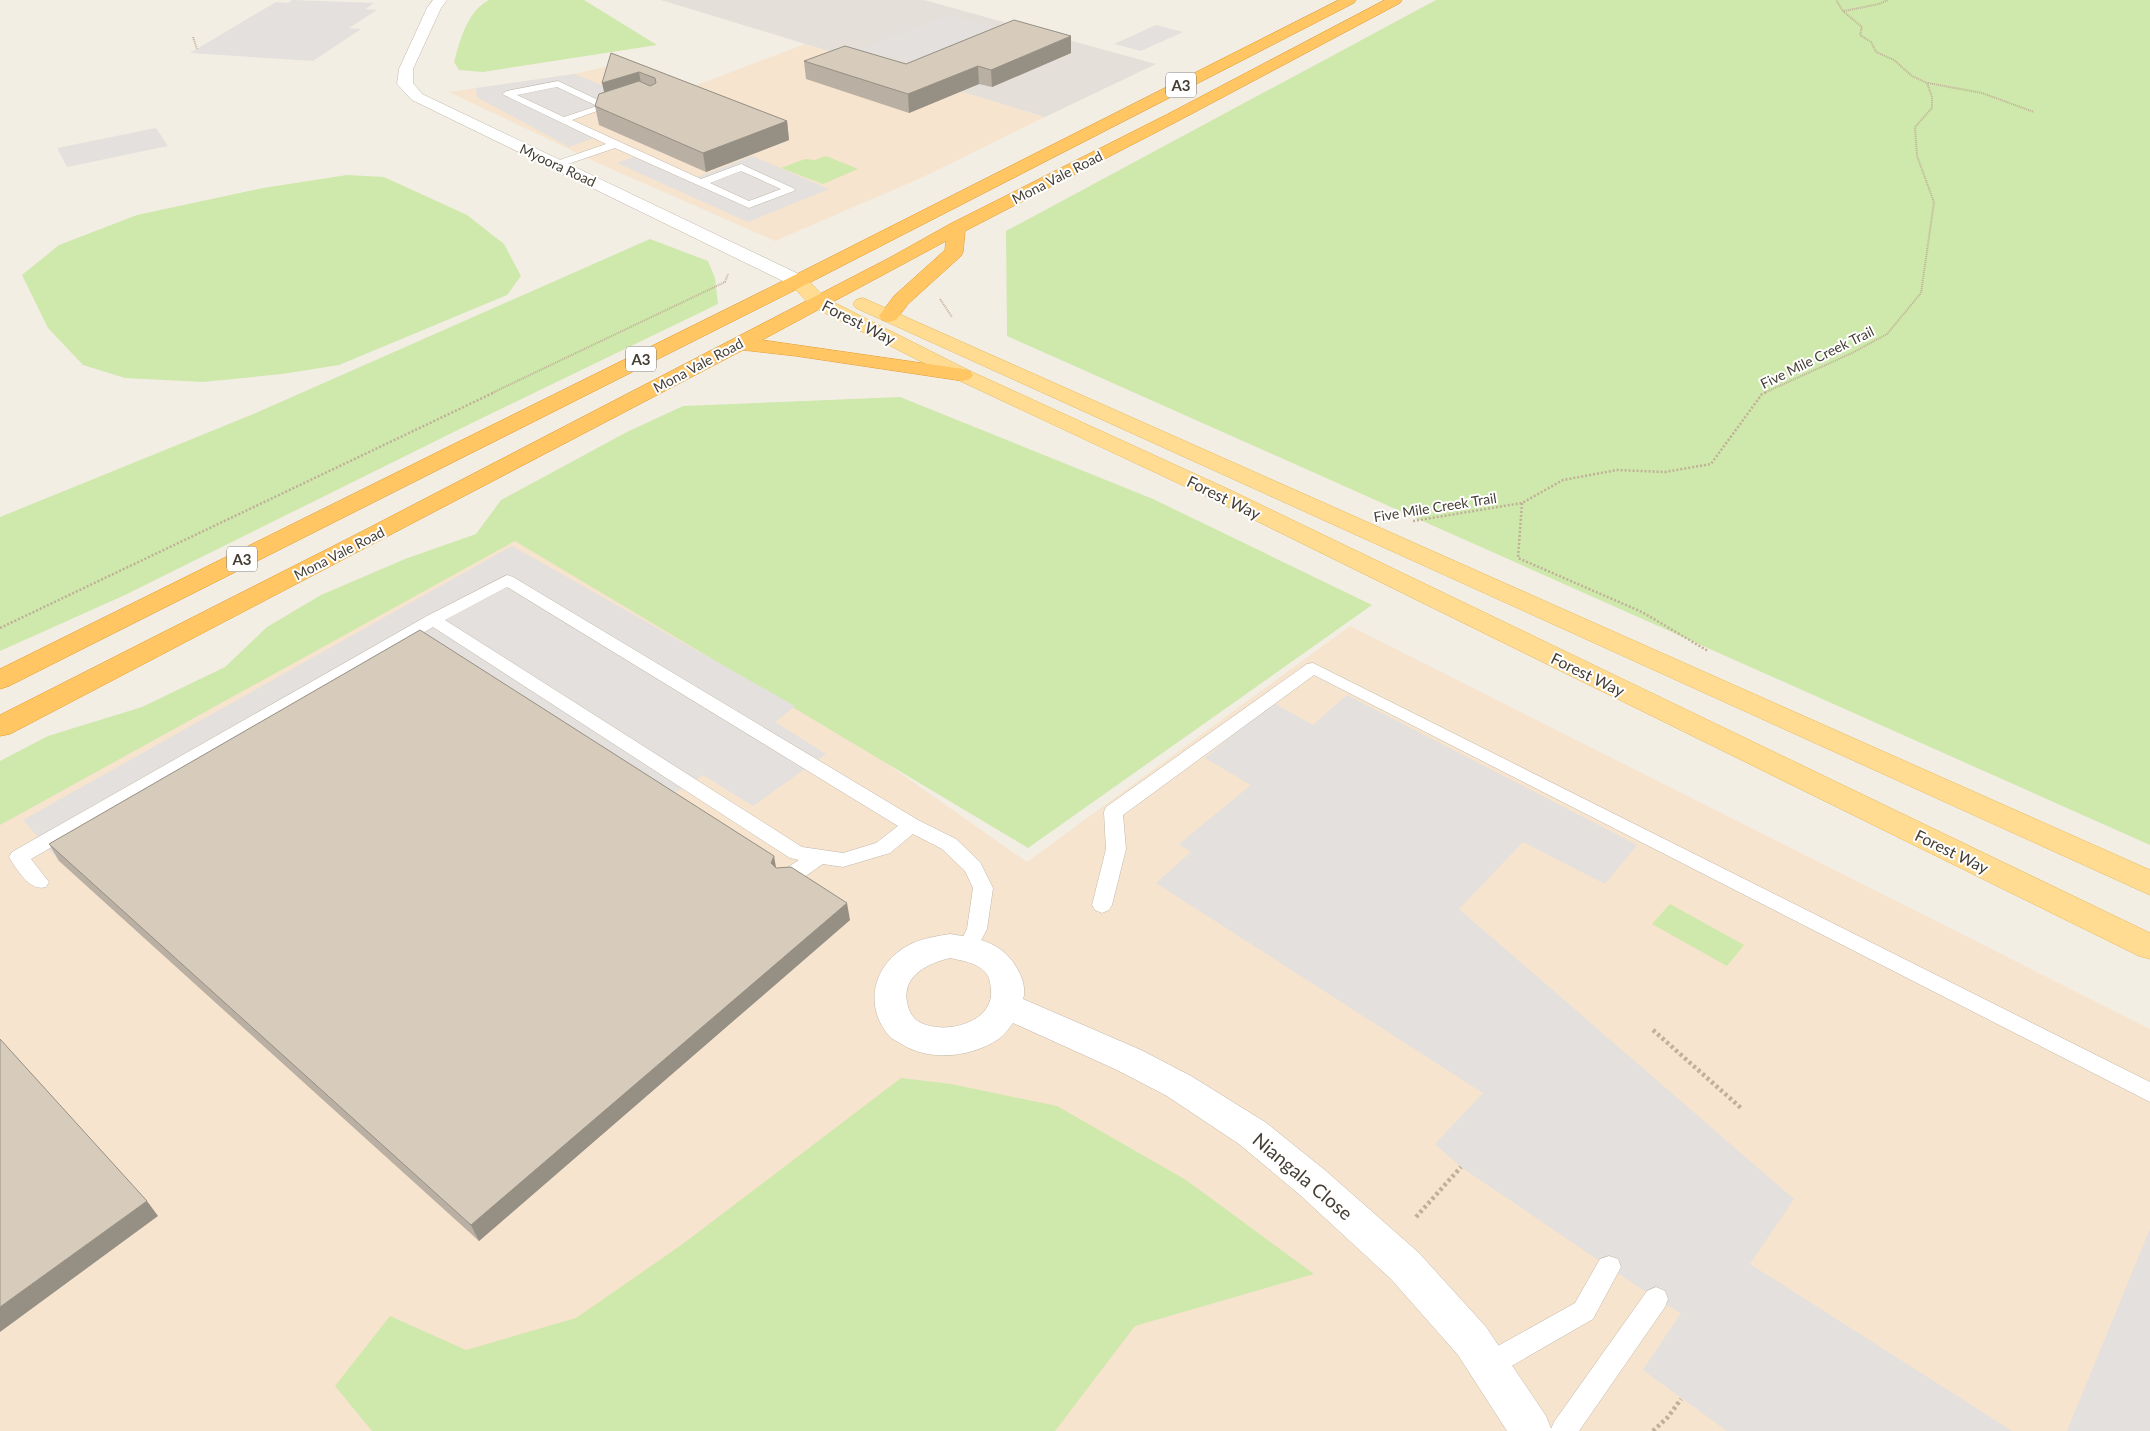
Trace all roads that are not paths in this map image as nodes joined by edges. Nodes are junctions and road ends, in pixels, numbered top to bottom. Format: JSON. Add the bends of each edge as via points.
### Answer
{"nodes":[{"id":1,"x":440,"y":0,"type":"edge"},
{"id":2,"x":1349,"y":0,"type":"edge"},
{"id":3,"x":1395,"y":0,"type":"edge"},
{"id":4,"x":563,"y":120,"type":"junction"},
{"id":5,"x":615,"y":144,"type":"junction"},
{"id":6,"x":558,"y":164,"type":"junction"},
{"id":7,"x":700,"y":183,"type":"junction"},
{"id":8,"x":956,"y":228,"type":"junction"},
{"id":9,"x":798,"y":281,"type":"junction"},
{"id":10,"x":838,"y":292,"type":"junction"},
{"id":11,"x":818,"y":302,"type":"junction"},
{"id":12,"x":889,"y":316,"type":"junction"},
{"id":13,"x":739,"y":344,"type":"junction"},
{"id":14,"x":963,"y":375,"type":"junction"},
{"id":15,"x":433,"y":620,"type":"junction"},
{"id":16,"x":0,"y":680,"type":"edge"},
{"id":17,"x":0,"y":727,"type":"edge"},
{"id":18,"x":911,"y":825,"type":"junction"},
{"id":19,"x":819,"y":856,"type":"junction"},
{"id":20,"x":786,"y":878,"type":"edge"},
{"id":21,"x":39,"y":882,"type":"dead end"},
{"id":22,"x":2150,"y":883,"type":"edge"},
{"id":23,"x":1102,"y":905,"type":"dead end"},
{"id":24,"x":2150,"y":947,"type":"edge"},
{"id":25,"x":967,"y":948,"type":"junction"},
{"id":26,"x":1006,"y":1006,"type":"junction"},
{"id":27,"x":2150,"y":1093,"type":"edge"},
{"id":28,"x":1609,"y":1267,"type":"dead end"},
{"id":29,"x":1656,"y":1299,"type":"dead end"},
{"id":30,"x":1486,"y":1366,"type":"junction"},
{"id":31,"x":1531,"y":1431,"type":"edge"},
{"id":32,"x":1563,"y":1431,"type":"edge"}],
"edges":[{"from":1,"to":6,"type":"street","name":"Myoora Road","via":[[406,69],[405,84],[417,97]]},
{"from":2,"to":9,"type":"highway","name":"Mona Vale Road","number":"A3"},
{"from":3,"to":8,"type":"highway","name":"Mona Vale Road","number":"A3"},
{"from":4,"to":4,"type":"lane","via":[[508,94],[558,84],[611,104]]},
{"from":4,"to":5,"type":"lane"},
{"from":5,"to":6,"type":"lane"},
{"from":5,"to":7,"type":"lane"},
{"from":6,"to":9,"type":"street","name":"Myoora Road"},
{"from":7,"to":7,"type":"lane","via":[[741,167],[790,189],[749,205]]},
{"from":8,"to":10,"type":"highway","name":"Mona Vale Road","number":"A3"},
{"from":8,"to":12,"type":"highway","via":[[954,252],[901,300]]},
{"from":9,"to":10,"type":"main road","name":"Forest Way"},
{"from":9,"to":11,"type":"main road","name":"Forest Way"},
{"from":9,"to":16,"type":"highway","name":"Mona Vale Road","number":"A3"},
{"from":10,"to":11,"type":"highway","name":"Mona Vale Road","number":"A3"},
{"from":10,"to":12,"type":"main road","name":"Forest Way"},
{"from":11,"to":13,"type":"highway","name":"Mona Vale Road","number":"A3"},
{"from":11,"to":14,"type":"main road","name":"Forest Way"},
{"from":12,"to":22,"type":"main road","name":"Forest Way"},
{"from":13,"to":14,"type":"highway"},
{"from":13,"to":17,"type":"highway","name":"Mona Vale Road","number":"A3"},
{"from":14,"to":24,"type":"main road","name":"Forest Way","via":[[1222,495]]},
{"from":15,"to":18,"type":"lane","via":[[507,580]]},
{"from":15,"to":19,"type":"lane","via":[[797,853]]},
{"from":15,"to":21,"type":"lane","via":[[19,857]]},
{"from":18,"to":19,"type":"lane","via":[[883,848],[843,860]]},
{"from":18,"to":25,"type":"lane","via":[[948,844],[973,866],[983,888],[977,929]]},
{"from":19,"to":20,"type":"lane"},
{"from":23,"to":27,"type":"lane","via":[[1116,849],[1113,812],[1313,668]]},
{"from":25,"to":26,"type":"street","via":[[991,958],[1002,970],[1008,984]]},
{"from":25,"to":26,"type":"street","via":[[932,949],[902,966],[889,993],[890,1008],[897,1021],[909,1032],[926,1039],[955,1041],[990,1027]]},
{"from":26,"to":30,"type":"street","name":"Niangala Close","via":[[1129,1060],[1179,1086],[1252,1133],[1321,1189],[1405,1266],[1472,1341]]},
{"from":28,"to":30,"type":"lane","via":[[1584,1311]]},
{"from":29,"to":32,"type":"lane"},
{"from":30,"to":31,"type":"street","name":"Niangala Close"}]}
